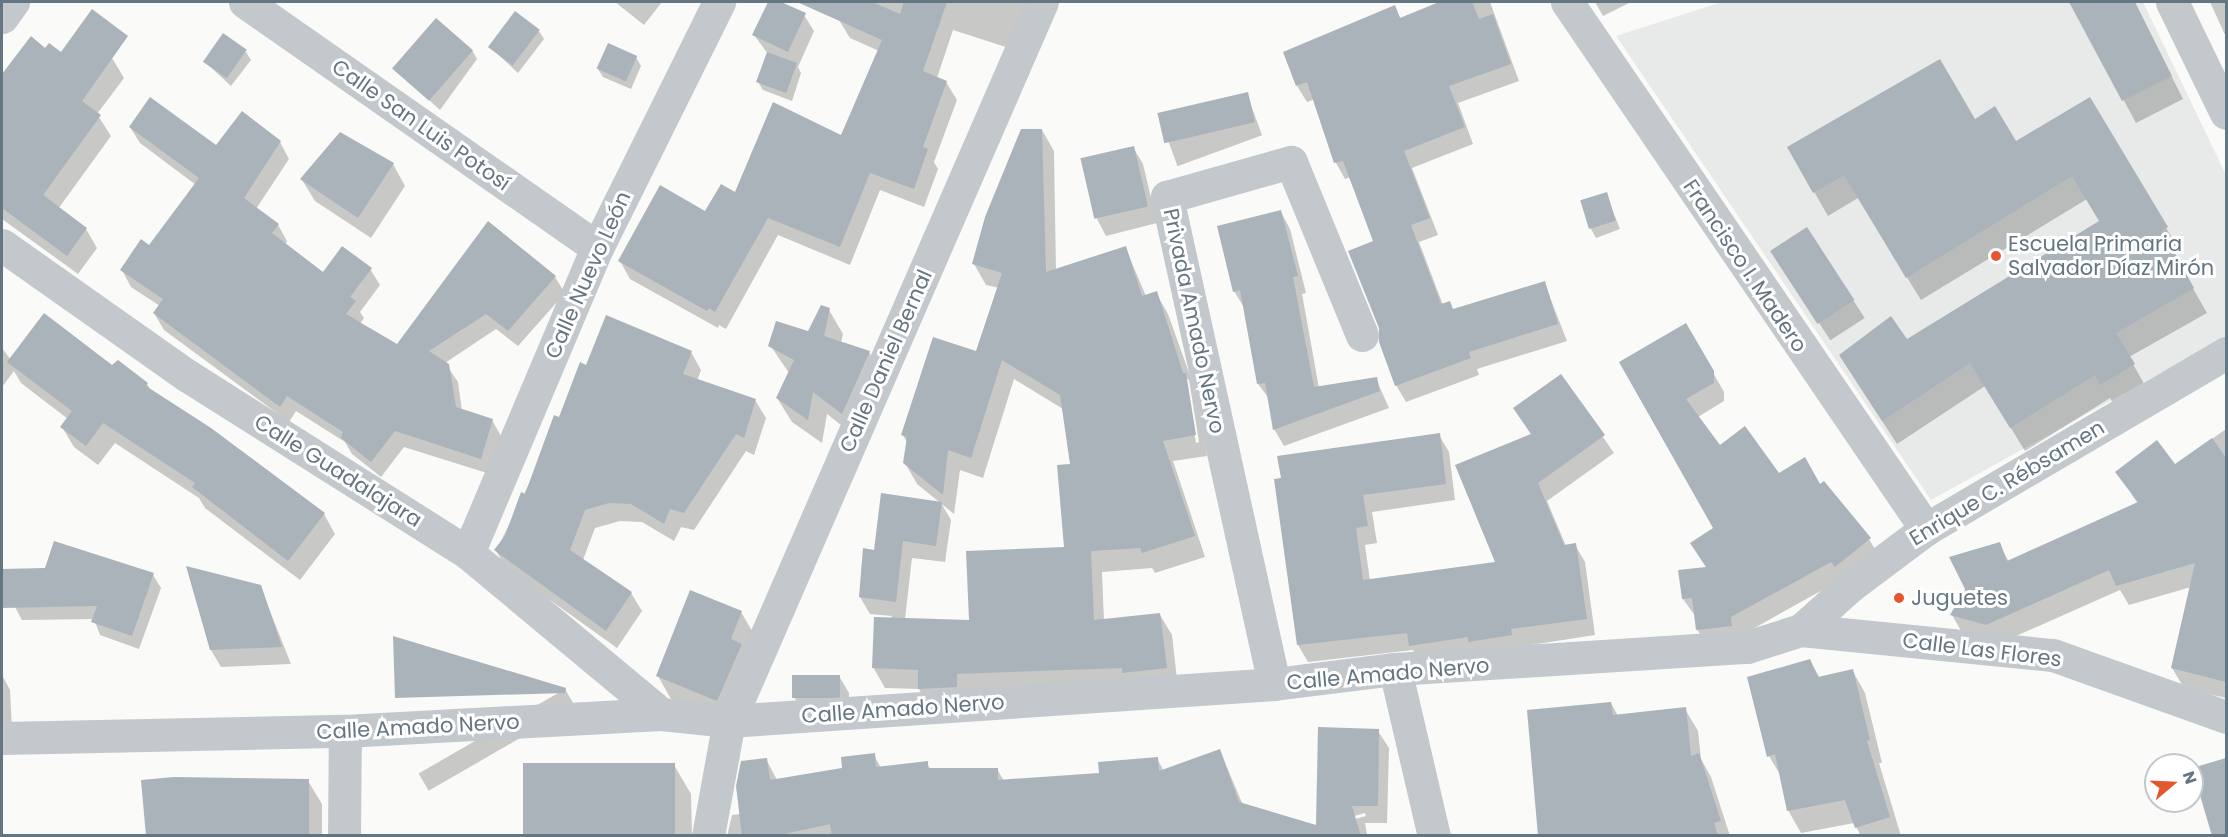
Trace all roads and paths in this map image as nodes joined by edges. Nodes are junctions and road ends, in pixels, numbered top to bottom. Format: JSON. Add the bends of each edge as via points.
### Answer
{"nodes":[{"id":1,"x":13,"y":2,"type":"edge"},
{"id":2,"x":245,"y":2,"type":"edge"},
{"id":3,"x":718,"y":2,"type":"edge"},
{"id":4,"x":1042,"y":2,"type":"edge"},
{"id":5,"x":1567,"y":2,"type":"edge"},
{"id":6,"x":2172,"y":2,"type":"edge"},
{"id":7,"x":2,"y":17,"type":"edge"},
{"id":8,"x":2226,"y":113,"type":"edge"},
{"id":9,"x":2,"y":245,"type":"edge"},
{"id":10,"x":597,"y":248,"type":"junction"},
{"id":11,"x":1362,"y":335,"type":"dead end"},
{"id":12,"x":2226,"y":353,"type":"edge"},
{"id":13,"x":1926,"y":529,"type":"junction"},
{"id":14,"x":468,"y":553,"type":"junction"},
{"id":15,"x":1801,"y":630,"type":"junction"},
{"id":16,"x":1395,"y":669,"type":"junction"},
{"id":17,"x":1274,"y":684,"type":"junction"},
{"id":18,"x":661,"y":714,"type":"junction"},
{"id":19,"x":2226,"y":717,"type":"edge"},
{"id":20,"x":729,"y":721,"type":"junction"},
{"id":21,"x":345,"y":731,"type":"junction"},
{"id":22,"x":2,"y":738,"type":"edge"},
{"id":23,"x":344,"y":836,"type":"edge"},
{"id":24,"x":708,"y":836,"type":"edge"},
{"id":25,"x":1434,"y":836,"type":"edge"}],
"edges":[{"from":1,"to":7,"type":"street"},
{"from":2,"to":10,"type":"street","name":"Calle San Luis Potosí"},
{"from":3,"to":10,"type":"street","name":"Calle Nuevo León"},
{"from":4,"to":20,"type":"street","name":"Calle Daniel Bernal"},
{"from":5,"to":13,"type":"street","name":"Francisco I. Madero"},
{"from":6,"to":8,"type":"street"},
{"from":9,"to":14,"type":"street","name":"Calle Guadalajara","via":[[188,376]]},
{"from":10,"to":14,"type":"street","name":"Calle Nuevo León"},
{"from":11,"to":17,"type":"street","name":"Privada Amado Nervo","via":[[1291,162],[1167,196]]},
{"from":12,"to":13,"type":"street","name":"Enrique C. Rébsamen"},
{"from":13,"to":15,"type":"street","name":"Enrique C. Rébsamen","via":[[1850,586]]},
{"from":14,"to":18,"type":"street","name":"Calle Guadalajara"},
{"from":15,"to":16,"type":"street","name":"Calle Amado Nervo","via":[[1747,647]]},
{"from":15,"to":19,"type":"street","name":"Calle Las Flores","via":[[2053,655]]},
{"from":16,"to":17,"type":"street","name":"Calle Amado Nervo"},
{"from":16,"to":25,"type":"street"},
{"from":17,"to":20,"type":"street","name":"Calle Amado Nervo"},
{"from":18,"to":20,"type":"street","name":"Calle Amado Nervo"},
{"from":18,"to":21,"type":"street","name":"Calle Amado Nervo"},
{"from":20,"to":24,"type":"street","name":"Calle Daniel Bernal"},
{"from":21,"to":22,"type":"street","name":"Calle Amado Nervo"},
{"from":21,"to":23,"type":"street"}]}
